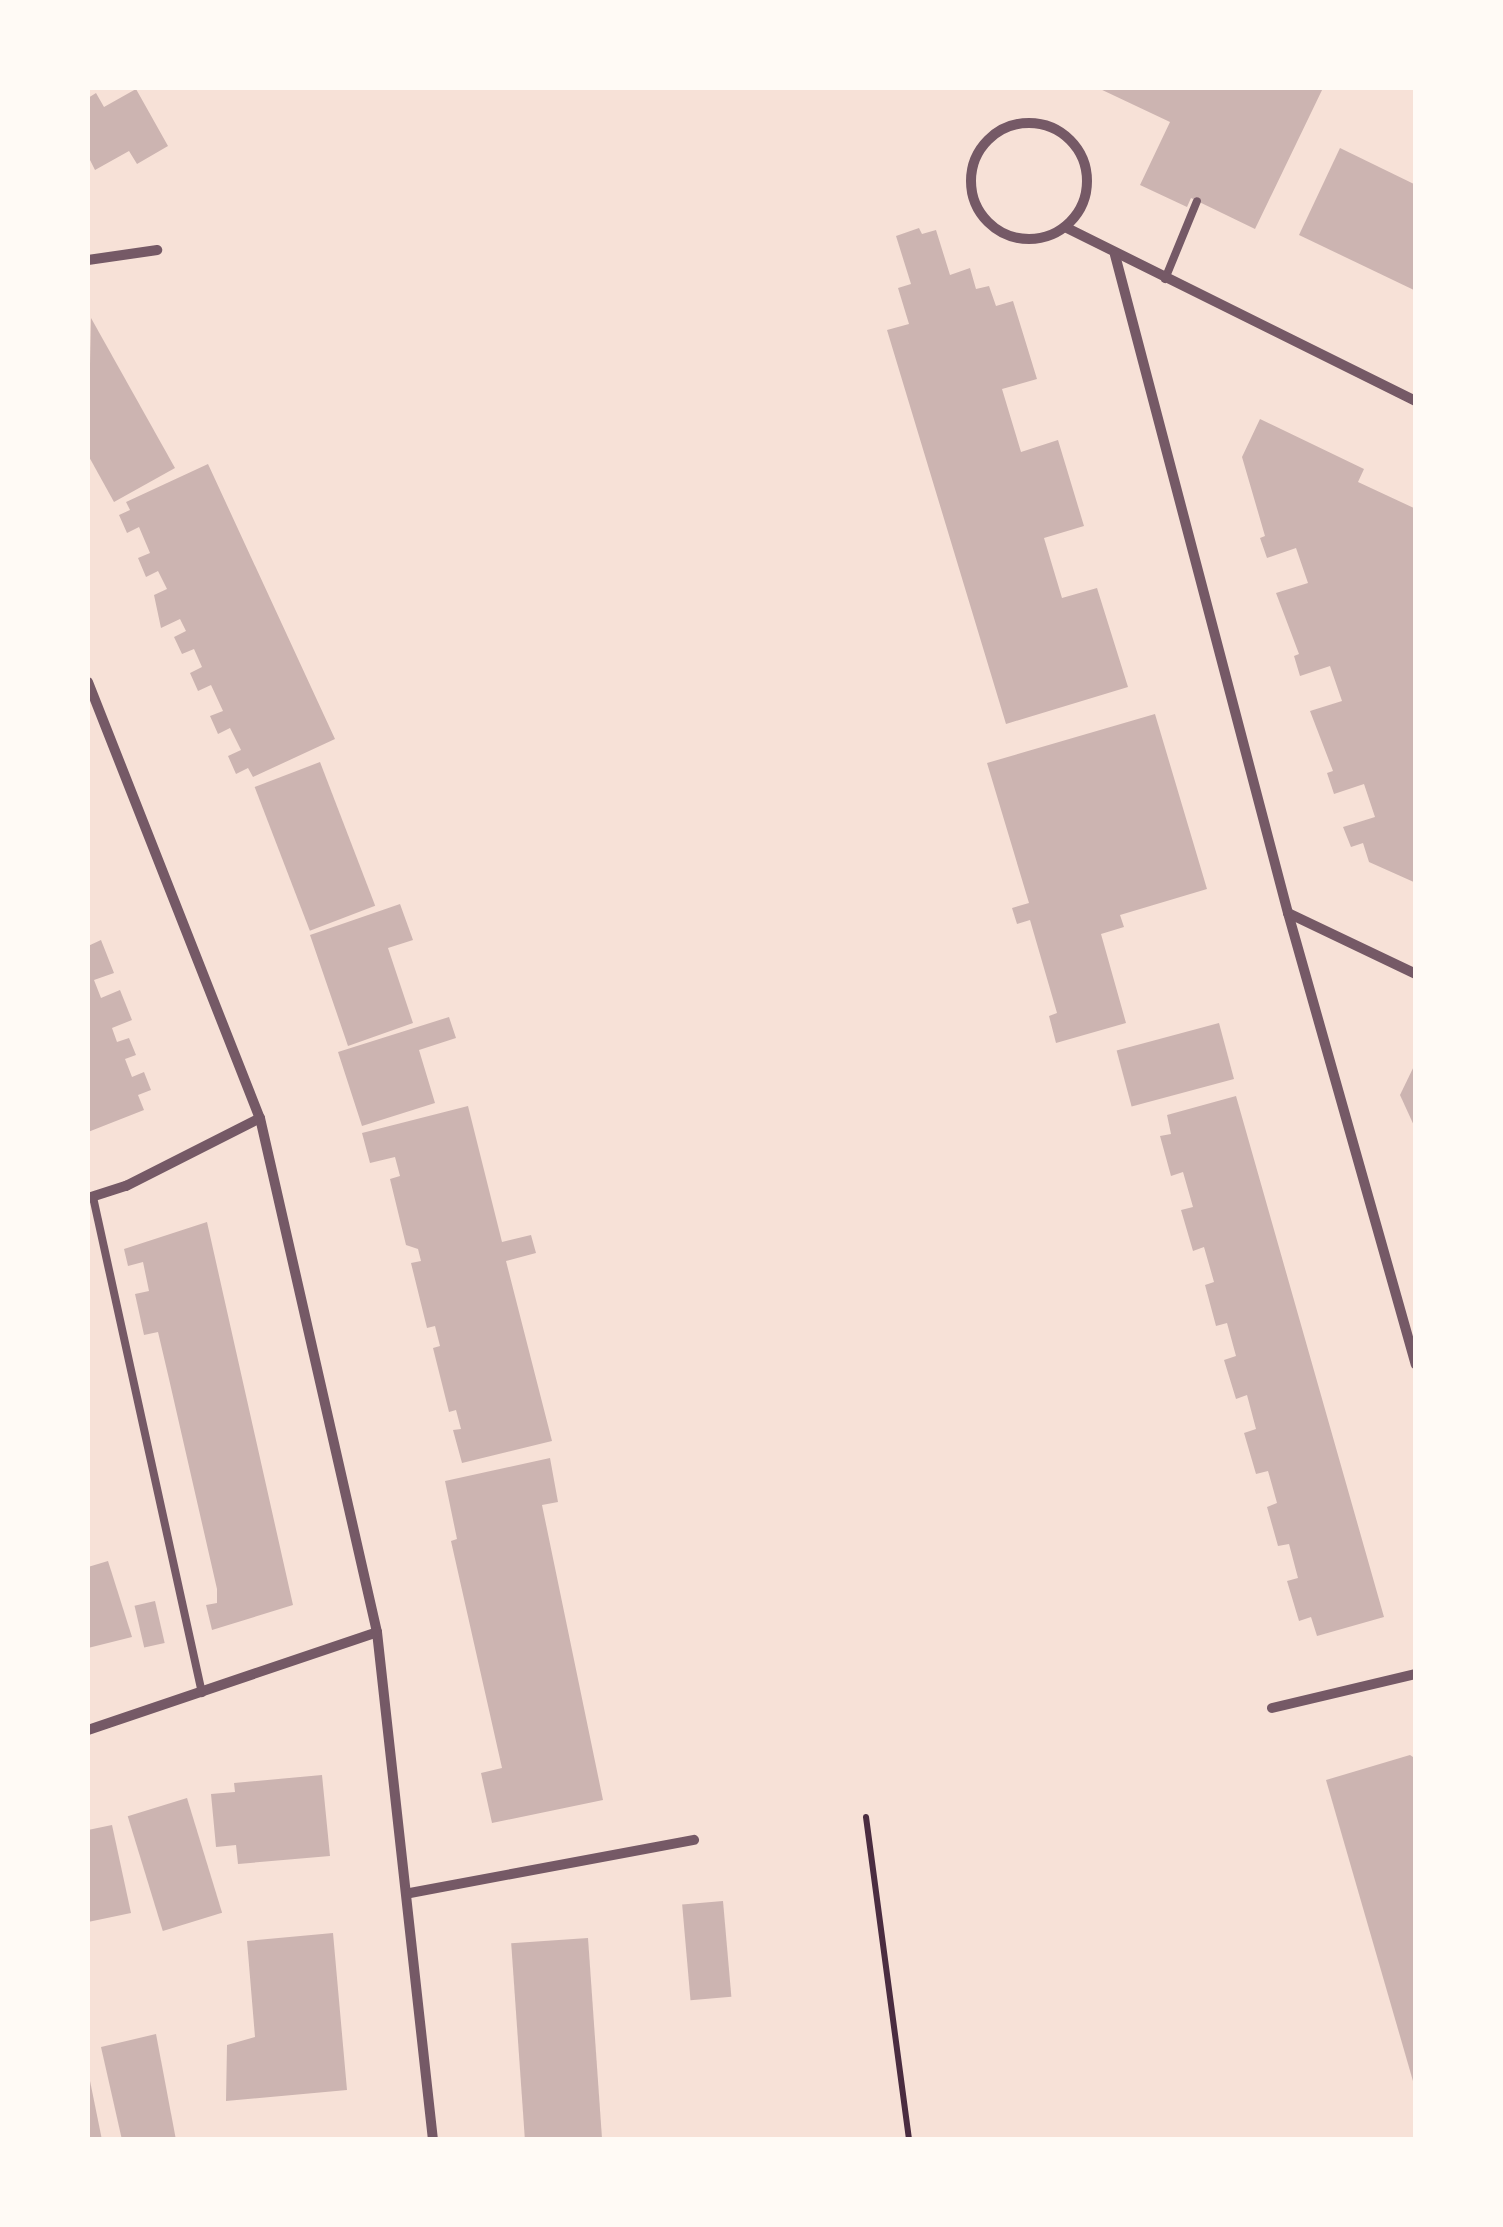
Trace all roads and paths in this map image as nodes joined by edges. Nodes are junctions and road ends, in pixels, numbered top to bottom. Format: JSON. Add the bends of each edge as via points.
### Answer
{"nodes":[{"id":1,"x":1196,"y":201,"type":"dead end"},
{"id":2,"x":1065,"y":227,"type":"junction"},
{"id":3,"x":157,"y":250,"type":"dead end"},
{"id":4,"x":1115,"y":255,"type":"junction"},
{"id":5,"x":88,"y":260,"type":"edge"},
{"id":6,"x":1166,"y":279,"type":"junction"},
{"id":7,"x":1416,"y":400,"type":"edge"},
{"id":8,"x":88,"y":682,"type":"edge"},
{"id":9,"x":1288,"y":913,"type":"junction"},
{"id":10,"x":1416,"y":974,"type":"edge"},
{"id":11,"x":260,"y":1118,"type":"junction"},
{"id":12,"x":90,"y":1197,"type":"edge"},
{"id":13,"x":1416,"y":1364,"type":"edge"},
{"id":14,"x":377,"y":1632,"type":"junction"},
{"id":15,"x":1416,"y":1674,"type":"edge"},
{"id":16,"x":202,"y":1693,"type":"junction"},
{"id":17,"x":1272,"y":1708,"type":"dead end"},
{"id":18,"x":88,"y":1730,"type":"edge"},
{"id":19,"x":866,"y":1817,"type":"dead end"},
{"id":20,"x":694,"y":1840,"type":"dead end"},
{"id":21,"x":410,"y":1893,"type":"junction"},
{"id":22,"x":432,"y":2140,"type":"edge"},
{"id":23,"x":909,"y":2140,"type":"edge"}],
"edges":[{"from":1,"to":6,"type":"lane"},
{"from":2,"to":2,"type":"street","via":[[1079,212],[1086,170],[1066,136],[1038,123],[1018,124],[986,141],[970,188],[986,221],[1022,239]]},
{"from":2,"to":4,"type":"street"},
{"from":3,"to":5,"type":"street"},
{"from":4,"to":6,"type":"street"},
{"from":4,"to":9,"type":"street"},
{"from":6,"to":7,"type":"street"},
{"from":8,"to":11,"type":"street"},
{"from":9,"to":10,"type":"street"},
{"from":9,"to":13,"type":"street"},
{"from":11,"to":12,"type":"street","via":[[126,1186]]},
{"from":11,"to":14,"type":"street"},
{"from":12,"to":16,"type":"lane"},
{"from":14,"to":16,"type":"street"},
{"from":14,"to":21,"type":"street"},
{"from":15,"to":17,"type":"street"},
{"from":16,"to":18,"type":"street"},
{"from":19,"to":23,"type":"path"},
{"from":20,"to":21,"type":"street"},
{"from":21,"to":22,"type":"street"}]}
